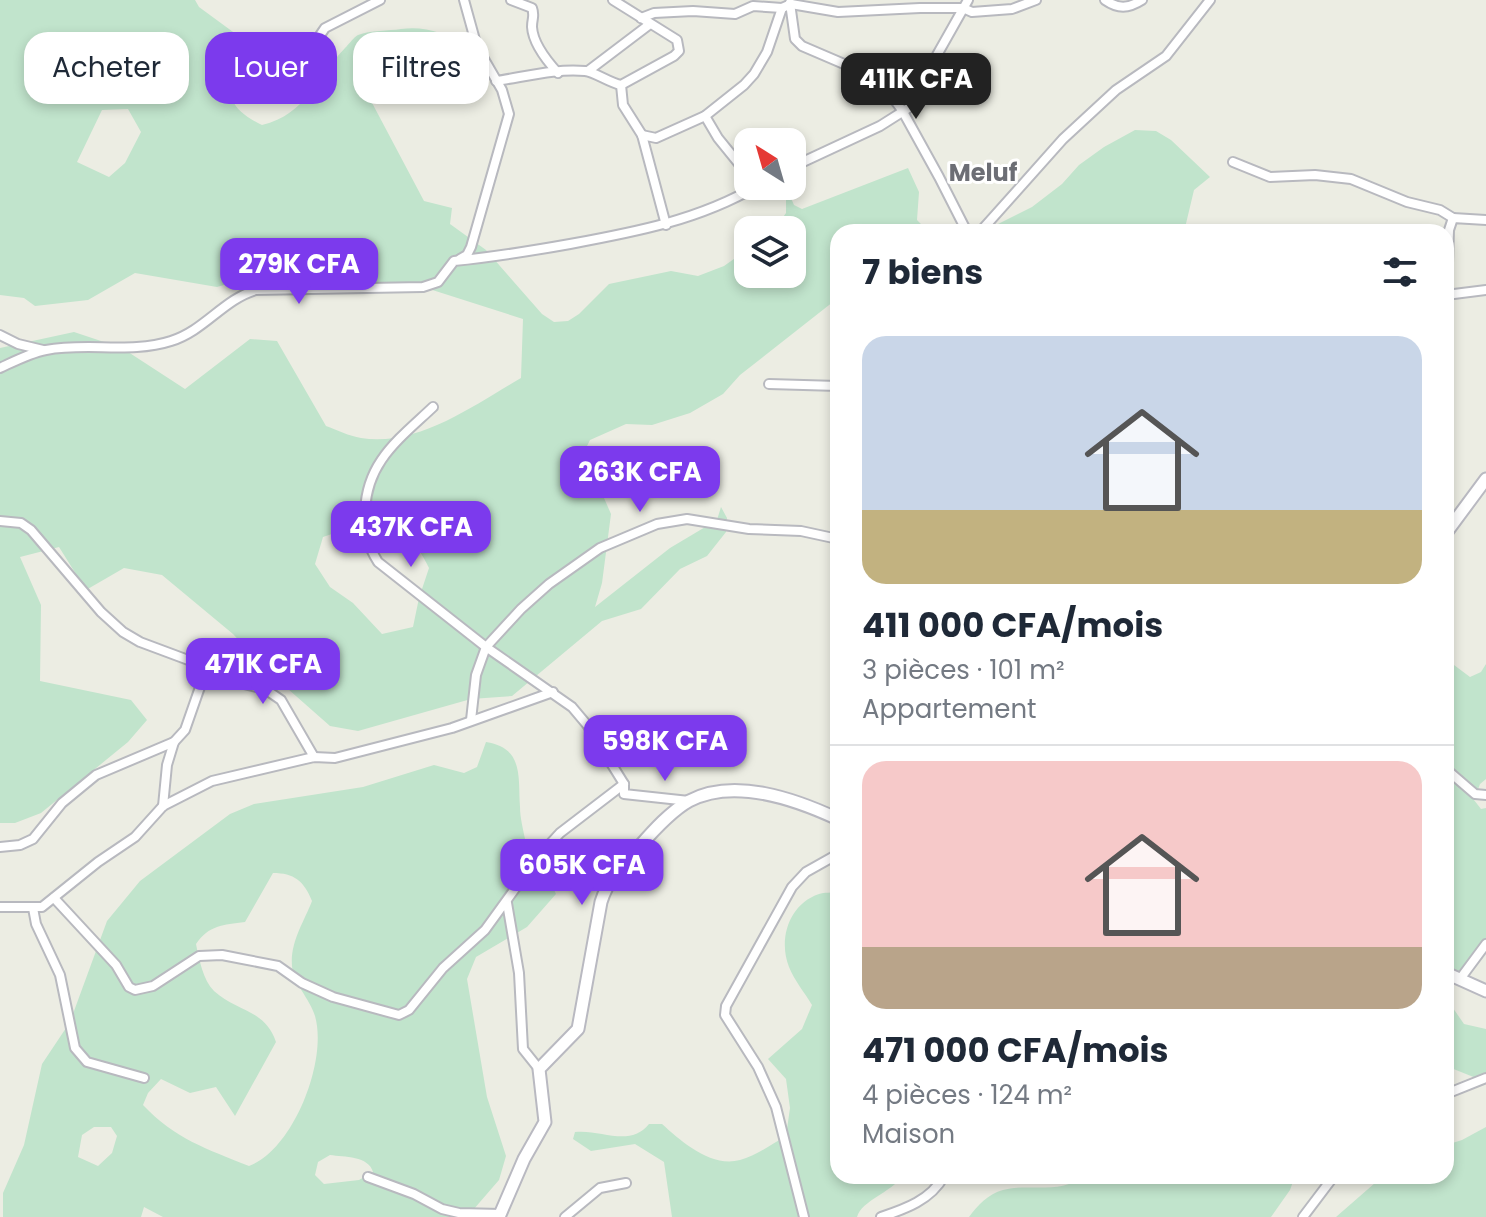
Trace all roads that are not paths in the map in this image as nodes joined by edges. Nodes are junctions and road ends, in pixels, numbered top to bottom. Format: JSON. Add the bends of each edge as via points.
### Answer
{"nodes":[{"id":1,"x":380,"y":0,"type":"edge"},
{"id":2,"x":464,"y":0,"type":"edge"},
{"id":3,"x":511,"y":0,"type":"edge"},
{"id":4,"x":613,"y":0,"type":"edge"},
{"id":5,"x":1036,"y":0,"type":"edge"},
{"id":6,"x":1105,"y":0,"type":"edge"},
{"id":7,"x":1142,"y":0,"type":"edge"},
{"id":8,"x":1210,"y":0,"type":"edge"},
{"id":9,"x":787,"y":4,"type":"edge"},
{"id":10,"x":966,"y":4,"type":"edge"},
{"id":11,"x":641,"y":18,"type":"junction"},
{"id":12,"x":650,"y":24,"type":"junction"},
{"id":13,"x":322,"y":32,"type":"edge"},
{"id":14,"x":588,"y":71,"type":"junction"},
{"id":15,"x":558,"y":73,"type":"junction"},
{"id":16,"x":496,"y":81,"type":"junction"},
{"id":17,"x":621,"y":85,"type":"junction"},
{"id":18,"x":902,"y":110,"type":"junction"},
{"id":19,"x":705,"y":116,"type":"junction"},
{"id":20,"x":642,"y":135,"type":"junction"},
{"id":21,"x":734,"y":158,"type":"edge"},
{"id":22,"x":806,"y":160,"type":"edge"},
{"id":23,"x":1233,"y":162,"type":"dead end"},
{"id":24,"x":734,"y":198,"type":"edge"},
{"id":25,"x":1453,"y":218,"type":"junction"},
{"id":26,"x":1486,"y":220,"type":"edge"},
{"id":27,"x":963,"y":224,"type":"edge"},
{"id":28,"x":987,"y":224,"type":"edge"},
{"id":29,"x":1451,"y":224,"type":"edge"},
{"id":30,"x":666,"y":225,"type":"junction"},
{"id":31,"x":454,"y":261,"type":"junction"},
{"id":32,"x":1486,"y":290,"type":"edge"},
{"id":33,"x":1454,"y":294,"type":"edge"},
{"id":34,"x":0,"y":335,"type":"edge"},
{"id":35,"x":44,"y":350,"type":"junction"},
{"id":36,"x":0,"y":368,"type":"edge"},
{"id":37,"x":769,"y":384,"type":"dead end"},
{"id":38,"x":830,"y":386,"type":"edge"},
{"id":39,"x":433,"y":407,"type":"dead end"},
{"id":40,"x":1486,"y":479,"type":"edge"},
{"id":41,"x":1454,"y":519,"type":"edge"},
{"id":42,"x":0,"y":521,"type":"edge"},
{"id":43,"x":830,"y":537,"type":"edge"},
{"id":44,"x":486,"y":647,"type":"junction"},
{"id":45,"x":207,"y":667,"type":"junction"},
{"id":46,"x":553,"y":692,"type":"junction"},
{"id":47,"x":471,"y":720,"type":"junction"},
{"id":48,"x":174,"y":742,"type":"junction"},
{"id":49,"x":314,"y":757,"type":"junction"},
{"id":50,"x":1454,"y":776,"type":"edge"},
{"id":51,"x":624,"y":784,"type":"junction"},
{"id":52,"x":1486,"y":795,"type":"edge"},
{"id":53,"x":690,"y":801,"type":"junction"},
{"id":54,"x":163,"y":806,"type":"junction"},
{"id":55,"x":830,"y":816,"type":"edge"},
{"id":56,"x":0,"y":847,"type":"edge"},
{"id":57,"x":830,"y":858,"type":"edge"},
{"id":58,"x":54,"y":898,"type":"junction"},
{"id":59,"x":507,"y":903,"type":"junction"},
{"id":60,"x":0,"y":907,"type":"edge"},
{"id":61,"x":33,"y":908,"type":"junction"},
{"id":62,"x":1486,"y":944,"type":"edge"},
{"id":63,"x":1454,"y":976,"type":"edge"},
{"id":64,"x":1460,"y":979,"type":"junction"},
{"id":65,"x":1486,"y":991,"type":"edge"},
{"id":66,"x":539,"y":1069,"type":"junction"},
{"id":67,"x":144,"y":1078,"type":"dead end"},
{"id":68,"x":1486,"y":1078,"type":"edge"},
{"id":69,"x":1454,"y":1091,"type":"edge"},
{"id":70,"x":368,"y":1177,"type":"dead end"},
{"id":71,"x":626,"y":1183,"type":"dead end"},
{"id":72,"x":938,"y":1184,"type":"edge"},
{"id":73,"x":1328,"y":1184,"type":"edge"},
{"id":74,"x":500,"y":1216,"type":"edge"},
{"id":75,"x":565,"y":1217,"type":"edge"},
{"id":76,"x":804,"y":1217,"type":"edge"},
{"id":77,"x":881,"y":1217,"type":"edge"},
{"id":78,"x":1303,"y":1217,"type":"edge"}],
"edges":[{"from":1,"to":13,"type":"street"},
{"from":2,"to":16,"type":"street","via":[[477,47]]},
{"from":3,"to":15,"type":"street","via":[[532,8],[533,32]]},
{"from":4,"to":11,"type":"street"},
{"from":5,"to":10,"type":"street","via":[[1012,9],[972,12]]},
{"from":6,"to":7,"type":"street","via":[[1116,7]]},
{"from":8,"to":28,"type":"street","via":[[1166,56],[1085,119]]},
{"from":9,"to":10,"type":"street","via":[[838,12]]},
{"from":9,"to":11,"type":"street","via":[[753,6],[735,14],[693,11]]},
{"from":9,"to":18,"type":"street","via":[[795,39],[802,46],[872,76]]},
{"from":9,"to":19,"type":"street","via":[[754,74]]},
{"from":10,"to":18,"type":"street","via":[[922,94]]},
{"from":11,"to":12,"type":"street"},
{"from":12,"to":14,"type":"street"},
{"from":12,"to":17,"type":"street","via":[[677,40],[679,51]]},
{"from":14,"to":15,"type":"street"},
{"from":14,"to":17,"type":"street"},
{"from":15,"to":16,"type":"street"},
{"from":16,"to":31,"type":"street","via":[[509,114],[471,247]]},
{"from":17,"to":20,"type":"street","via":[[623,105]]},
{"from":18,"to":22,"type":"street"},
{"from":18,"to":27,"type":"street"},
{"from":19,"to":20,"type":"street","via":[[656,138]]},
{"from":19,"to":21,"type":"street"},
{"from":20,"to":30,"type":"street"},
{"from":23,"to":25,"type":"street","via":[[1270,177],[1351,179]]},
{"from":24,"to":30,"type":"street"},
{"from":25,"to":26,"type":"street"},
{"from":25,"to":29,"type":"street"},
{"from":30,"to":31,"type":"street"},
{"from":31,"to":35,"type":"street","via":[[438,282],[423,287],[242,294],[167,343]]},
{"from":32,"to":33,"type":"street"},
{"from":34,"to":35,"type":"street"},
{"from":35,"to":36,"type":"street"},
{"from":37,"to":38,"type":"street"},
{"from":39,"to":44,"type":"street","via":[[370,478],[365,493],[367,545],[388,571]]},
{"from":40,"to":41,"type":"street"},
{"from":42,"to":45,"type":"street","via":[[31,530],[123,632]]},
{"from":43,"to":44,"type":"street","via":[[687,519],[657,524],[579,562],[521,609]]},
{"from":44,"to":46,"type":"street"},
{"from":44,"to":47,"type":"street","via":[[476,675]]},
{"from":45,"to":48,"type":"street","via":[[185,730]]},
{"from":45,"to":49,"type":"street","via":[[231,681],[273,693]]},
{"from":46,"to":47,"type":"street"},
{"from":46,"to":51,"type":"street","via":[[583,720]]},
{"from":47,"to":49,"type":"street","via":[[335,758]]},
{"from":48,"to":54,"type":"street"},
{"from":48,"to":56,"type":"street","via":[[96,775],[62,803],[33,839]]},
{"from":49,"to":54,"type":"street","via":[[212,781]]},
{"from":50,"to":52,"type":"street","via":[[1475,794]]},
{"from":51,"to":53,"type":"street","via":[[624,794]]},
{"from":51,"to":59,"type":"street","via":[[560,833]]},
{"from":53,"to":55,"type":"street","via":[[748,791]]},
{"from":53,"to":66,"type":"street","via":[[610,879],[601,902],[581,1020]]},
{"from":54,"to":58,"type":"street","via":[[135,837]]},
{"from":57,"to":76,"type":"street","via":[[792,887],[725,1015],[772,1096]]},
{"from":58,"to":59,"type":"street","via":[[135,990],[153,986],[199,956],[222,955],[278,966],[333,997],[399,1015]]},
{"from":58,"to":61,"type":"street"},
{"from":59,"to":66,"type":"street","via":[[519,973],[523,1049]]},
{"from":60,"to":61,"type":"street"},
{"from":61,"to":67,"type":"street","via":[[60,975],[80,1057]]},
{"from":62,"to":64,"type":"street"},
{"from":63,"to":64,"type":"street"},
{"from":64,"to":65,"type":"street"},
{"from":66,"to":74,"type":"street","via":[[545,1122]]},
{"from":68,"to":69,"type":"street"},
{"from":70,"to":74,"type":"street","via":[[442,1209]]},
{"from":71,"to":75,"type":"street","via":[[600,1188]]},
{"from":72,"to":77,"type":"street","via":[[915,1204]]},
{"from":73,"to":78,"type":"street"}]}
